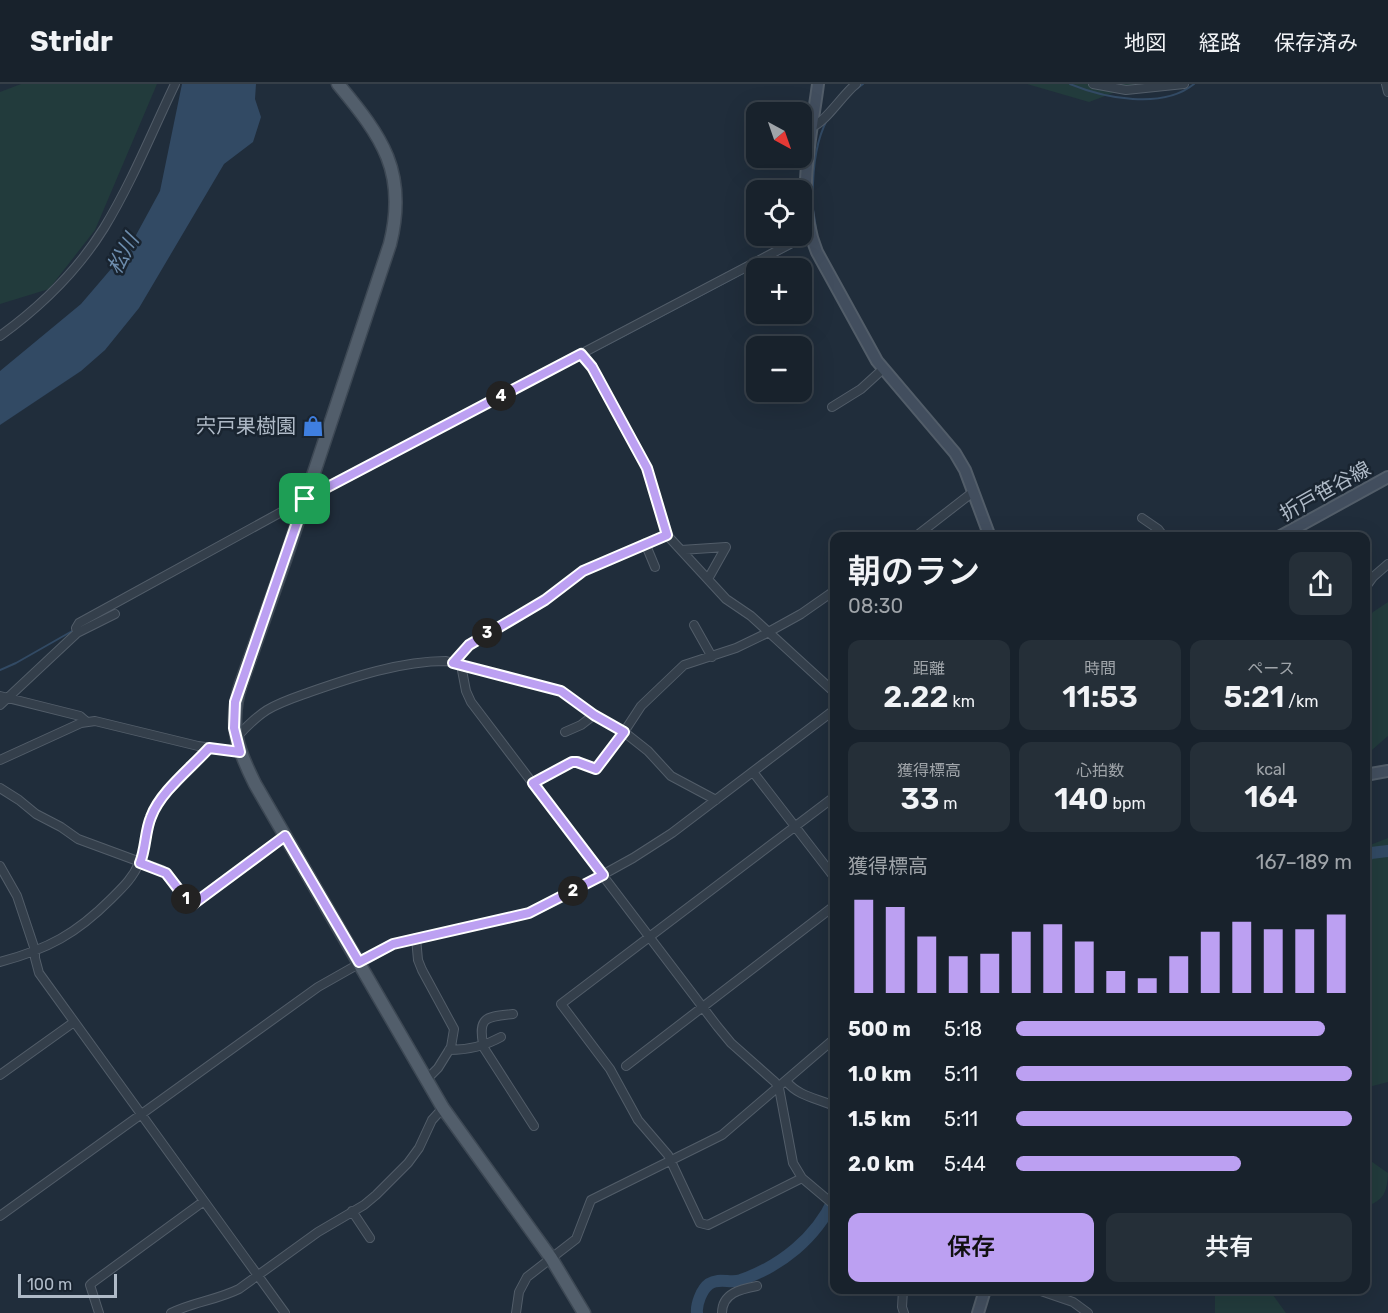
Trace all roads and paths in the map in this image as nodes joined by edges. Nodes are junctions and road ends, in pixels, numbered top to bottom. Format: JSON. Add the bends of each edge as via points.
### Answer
{"nodes":[{"id":1,"x":175,"y":84,"type":"edge"},
{"id":2,"x":338,"y":84,"type":"edge"},
{"id":3,"x":818,"y":84,"type":"edge"},
{"id":4,"x":856,"y":84,"type":"edge"},
{"id":5,"x":1093,"y":84,"type":"edge"},
{"id":6,"x":1184,"y":84,"type":"edge"},
{"id":7,"x":1386,"y":84,"type":"edge"},
{"id":8,"x":1388,"y":92,"type":"edge"},
{"id":9,"x":813,"y":127,"type":"junction"},
{"id":10,"x":806,"y":180,"type":"edge"},
{"id":11,"x":812,"y":242,"type":"edge"},
{"id":12,"x":786,"y":246,"type":"edge"},
{"id":13,"x":0,"y":336,"type":"edge"},
{"id":14,"x":581,"y":354,"type":"junction"},
{"id":15,"x":884,"y":369,"type":"junction"},
{"id":16,"x":832,"y":407,"type":"dead end"},
{"id":17,"x":1388,"y":477,"type":"edge"},
{"id":18,"x":973,"y":492,"type":"junction"},
{"id":19,"x":305,"y":499,"type":"junction"},
{"id":20,"x":1142,"y":518,"type":"dead end"},
{"id":21,"x":921,"y":532,"type":"edge"},
{"id":22,"x":988,"y":532,"type":"edge"},
{"id":23,"x":1160,"y":532,"type":"edge"},
{"id":24,"x":1288,"y":532,"type":"edge"},
{"id":25,"x":667,"y":535,"type":"junction"},
{"id":26,"x":645,"y":543,"type":"junction"},
{"id":27,"x":681,"y":550,"type":"junction"},
{"id":28,"x":1388,"y":564,"type":"edge"},
{"id":29,"x":655,"y":567,"type":"dead end"},
{"id":30,"x":708,"y":579,"type":"junction"},
{"id":31,"x":1370,"y":581,"type":"edge"},
{"id":32,"x":830,"y":594,"type":"edge"},
{"id":33,"x":115,"y":614,"type":"dead end"},
{"id":34,"x":694,"y":625,"type":"dead end"},
{"id":35,"x":767,"y":632,"type":"junction"},
{"id":36,"x":76,"y":633,"type":"junction"},
{"id":37,"x":712,"y":657,"type":"junction"},
{"id":38,"x":457,"y":664,"type":"junction"},
{"id":39,"x":830,"y":688,"type":"edge"},
{"id":40,"x":4,"y":697,"type":"edge"},
{"id":41,"x":0,"y":705,"type":"edge"},
{"id":42,"x":830,"y":713,"type":"edge"},
{"id":43,"x":594,"y":715,"type":"junction"},
{"id":44,"x":87,"y":722,"type":"junction"},
{"id":45,"x":565,"y":732,"type":"dead end"},
{"id":46,"x":624,"y":732,"type":"junction"},
{"id":47,"x":237,"y":738,"type":"junction"},
{"id":48,"x":209,"y":748,"type":"junction"},
{"id":49,"x":240,"y":752,"type":"junction"},
{"id":50,"x":0,"y":760,"type":"edge"},
{"id":51,"x":1388,"y":771,"type":"edge"},
{"id":52,"x":753,"y":772,"type":"junction"},
{"id":53,"x":1370,"y":774,"type":"edge"},
{"id":54,"x":533,"y":783,"type":"junction"},
{"id":55,"x":0,"y":788,"type":"edge"},
{"id":56,"x":716,"y":800,"type":"junction"},
{"id":57,"x":830,"y":800,"type":"edge"},
{"id":58,"x":796,"y":826,"type":"junction"},
{"id":59,"x":285,"y":836,"type":"junction"},
{"id":60,"x":140,"y":863,"type":"junction"},
{"id":61,"x":0,"y":866,"type":"edge"},
{"id":62,"x":830,"y":873,"type":"edge"},
{"id":63,"x":603,"y":875,"type":"junction"},
{"id":64,"x":830,"y":909,"type":"edge"},
{"id":65,"x":650,"y":936,"type":"junction"},
{"id":66,"x":416,"y":938,"type":"junction"},
{"id":67,"x":35,"y":950,"type":"junction"},
{"id":68,"x":0,"y":962,"type":"edge"},
{"id":69,"x":359,"y":962,"type":"junction"},
{"id":70,"x":702,"y":1006,"type":"junction"},
{"id":71,"x":513,"y":1014,"type":"dead end"},
{"id":72,"x":74,"y":1022,"type":"junction"},
{"id":73,"x":501,"y":1036,"type":"dead end"},
{"id":74,"x":830,"y":1042,"type":"edge"},
{"id":75,"x":483,"y":1044,"type":"junction"},
{"id":76,"x":449,"y":1050,"type":"junction"},
{"id":77,"x":626,"y":1066,"type":"dead end"},
{"id":78,"x":0,"y":1076,"type":"edge"},
{"id":79,"x":427,"y":1079,"type":"junction"},
{"id":80,"x":786,"y":1081,"type":"junction"},
{"id":81,"x":778,"y":1088,"type":"junction"},
{"id":82,"x":830,"y":1104,"type":"edge"},
{"id":83,"x":443,"y":1108,"type":"junction"},
{"id":84,"x":141,"y":1115,"type":"junction"},
{"id":85,"x":534,"y":1126,"type":"dead end"},
{"id":86,"x":671,"y":1160,"type":"junction"},
{"id":87,"x":802,"y":1178,"type":"junction"},
{"id":88,"x":204,"y":1201,"type":"junction"},
{"id":89,"x":830,"y":1202,"type":"edge"},
{"id":90,"x":352,"y":1211,"type":"junction"},
{"id":91,"x":0,"y":1216,"type":"edge"},
{"id":92,"x":370,"y":1238,"type":"dead end"},
{"id":93,"x":551,"y":1258,"type":"junction"},
{"id":94,"x":258,"y":1276,"type":"junction"},
{"id":95,"x":757,"y":1286,"type":"dead end"},
{"id":96,"x":903,"y":1294,"type":"edge"},
{"id":97,"x":984,"y":1294,"type":"edge"},
{"id":98,"x":1050,"y":1294,"type":"edge"},
{"id":99,"x":99,"y":1313,"type":"edge"},
{"id":100,"x":171,"y":1313,"type":"edge"},
{"id":101,"x":285,"y":1313,"type":"edge"},
{"id":102,"x":516,"y":1313,"type":"edge"},
{"id":103,"x":584,"y":1313,"type":"edge"},
{"id":104,"x":722,"y":1313,"type":"edge"},
{"id":105,"x":904,"y":1313,"type":"edge"},
{"id":106,"x":978,"y":1313,"type":"edge"},
{"id":107,"x":1088,"y":1313,"type":"edge"}],
"edges":[{"from":1,"to":13,"type":"street","via":[[124,195],[103,230],[76,267]]},
{"from":2,"to":19,"type":"main road","via":[[385,150],[393,176],[396,213],[390,244]]},
{"from":3,"to":9,"type":"street"},
{"from":4,"to":9,"type":"street"},
{"from":5,"to":6,"type":"street","via":[[1126,90]]},
{"from":7,"to":8,"type":"street"},
{"from":9,"to":10,"type":"street"},
{"from":11,"to":15,"type":"street"},
{"from":12,"to":14,"type":"street"},
{"from":14,"to":19,"type":"street"},
{"from":14,"to":25,"type":"street","via":[[592,367],[647,468]]},
{"from":15,"to":16,"type":"street"},
{"from":15,"to":18,"type":"street","via":[[955,453]]},
{"from":17,"to":24,"type":"street","name":"折戸笹谷線"},
{"from":18,"to":21,"type":"street"},
{"from":18,"to":22,"type":"street"},
{"from":19,"to":36,"type":"street","via":[[79,623]]},
{"from":19,"to":47,"type":"main road","via":[[235,702]]},
{"from":20,"to":23,"type":"street"},
{"from":25,"to":26,"type":"street"},
{"from":25,"to":27,"type":"street"},
{"from":26,"to":29,"type":"street"},
{"from":26,"to":38,"type":"street","via":[[583,571],[545,600],[469,645]]},
{"from":27,"to":30,"type":"street"},
{"from":27,"to":30,"type":"street","via":[[726,547]]},
{"from":28,"to":31,"type":"street"},
{"from":30,"to":35,"type":"street"},
{"from":32,"to":35,"type":"street"},
{"from":33,"to":36,"type":"street"},
{"from":34,"to":37,"type":"street"},
{"from":35,"to":37,"type":"street"},
{"from":35,"to":39,"type":"street"},
{"from":36,"to":40,"type":"street"},
{"from":37,"to":46,"type":"street","via":[[684,665],[641,706]]},
{"from":38,"to":43,"type":"street","via":[[555,689]]},
{"from":38,"to":47,"type":"street","via":[[429,661],[340,682],[269,708]]},
{"from":38,"to":54,"type":"street","via":[[470,700]]},
{"from":40,"to":41,"type":"street"},
{"from":40,"to":44,"type":"street","via":[[80,716]]},
{"from":42,"to":52,"type":"street"},
{"from":43,"to":45,"type":"street"},
{"from":43,"to":46,"type":"street"},
{"from":44,"to":48,"type":"street","via":[[95,720]]},
{"from":44,"to":50,"type":"street"},
{"from":46,"to":54,"type":"street","via":[[596,769],[572,762]]},
{"from":46,"to":56,"type":"street","via":[[671,776]]},
{"from":47,"to":49,"type":"main road"},
{"from":48,"to":49,"type":"street"},
{"from":48,"to":60,"type":"street","via":[[160,801],[151,817]]},
{"from":49,"to":59,"type":"main road"},
{"from":51,"to":53,"type":"street"},
{"from":52,"to":56,"type":"street"},
{"from":52,"to":58,"type":"street"},
{"from":54,"to":63,"type":"street"},
{"from":55,"to":60,"type":"street","via":[[78,839]]},
{"from":56,"to":63,"type":"street","via":[[672,833]]},
{"from":57,"to":58,"type":"street"},
{"from":58,"to":62,"type":"street"},
{"from":58,"to":65,"type":"street"},
{"from":59,"to":60,"type":"street","via":[[192,905],[166,873]]},
{"from":59,"to":69,"type":"main road"},
{"from":60,"to":67,"type":"street","via":[[128,883],[76,931]]},
{"from":61,"to":67,"type":"street","via":[[17,896]]},
{"from":63,"to":65,"type":"street"},
{"from":63,"to":66,"type":"street","via":[[529,913]]},
{"from":64,"to":70,"type":"street"},
{"from":65,"to":70,"type":"street"},
{"from":65,"to":86,"type":"street","via":[[561,1004],[610,1069],[638,1120]]},
{"from":66,"to":69,"type":"street","via":[[393,944]]},
{"from":66,"to":76,"type":"street","via":[[422,970],[454,1029]]},
{"from":67,"to":68,"type":"street"},
{"from":67,"to":72,"type":"street","via":[[39,974]]},
{"from":69,"to":79,"type":"main road"},
{"from":69,"to":84,"type":"street","via":[[318,987]]},
{"from":70,"to":77,"type":"street"},
{"from":70,"to":81,"type":"street","via":[[731,1043]]},
{"from":71,"to":75,"type":"street","via":[[482,1023]]},
{"from":72,"to":78,"type":"street"},
{"from":72,"to":84,"type":"street"},
{"from":73,"to":75,"type":"street"},
{"from":74,"to":80,"type":"street"},
{"from":75,"to":76,"type":"street"},
{"from":75,"to":85,"type":"street"},
{"from":76,"to":79,"type":"street"},
{"from":79,"to":83,"type":"main road"},
{"from":80,"to":81,"type":"street"},
{"from":80,"to":82,"type":"street","via":[[804,1095]]},
{"from":81,"to":86,"type":"street","via":[[722,1135]]},
{"from":81,"to":87,"type":"street","via":[[793,1163]]},
{"from":83,"to":90,"type":"street","via":[[408,1163],[376,1195]]},
{"from":83,"to":93,"type":"main road"},
{"from":84,"to":88,"type":"street"},
{"from":84,"to":91,"type":"street"},
{"from":86,"to":87,"type":"street","via":[[698,1220],[704,1225]]},
{"from":86,"to":93,"type":"street","via":[[591,1200],[576,1239]]},
{"from":87,"to":89,"type":"street"},
{"from":88,"to":94,"type":"street"},
{"from":88,"to":99,"type":"street","via":[[92,1282]]},
{"from":90,"to":92,"type":"street"},
{"from":90,"to":94,"type":"street"},
{"from":93,"to":102,"type":"street","via":[[527,1277],[519,1292]]},
{"from":93,"to":103,"type":"main road"},
{"from":94,"to":100,"type":"street","via":[[225,1296]]},
{"from":94,"to":101,"type":"street"},
{"from":95,"to":104,"type":"street","via":[[732,1293]]},
{"from":96,"to":105,"type":"street"},
{"from":97,"to":106,"type":"street"},
{"from":98,"to":107,"type":"street","via":[[1073,1302]]}]}
